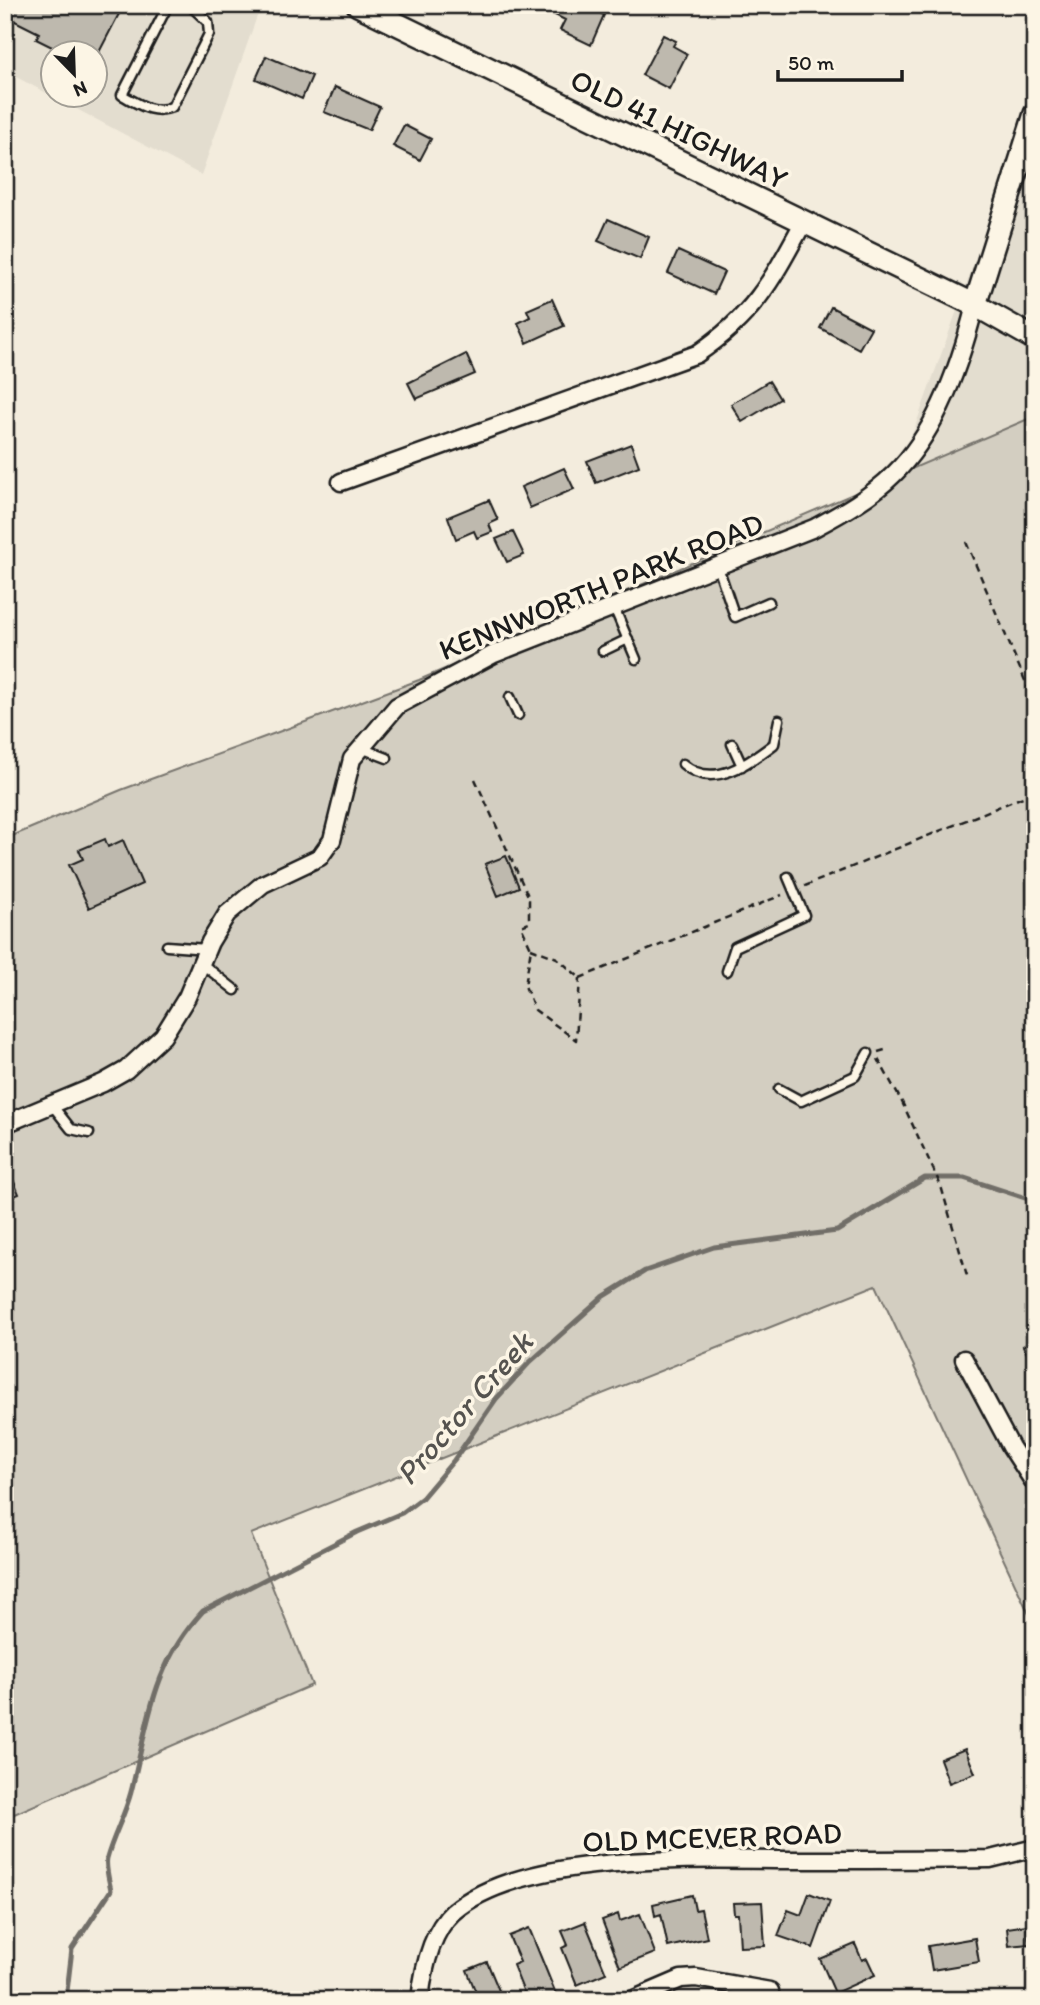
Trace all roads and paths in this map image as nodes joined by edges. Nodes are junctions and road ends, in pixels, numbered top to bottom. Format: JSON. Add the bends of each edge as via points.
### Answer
{"nodes":[{"id":1,"x":168,"y":5,"type":"edge"},
{"id":2,"x":190,"y":5,"type":"edge"},
{"id":3,"x":358,"y":5,"type":"edge"},
{"id":4,"x":1035,"y":114,"type":"edge"},
{"id":5,"x":803,"y":223,"type":"junction"},
{"id":6,"x":975,"y":305,"type":"junction"},
{"id":7,"x":1035,"y":339,"type":"edge"},
{"id":8,"x":341,"y":482,"type":"dead end"},
{"id":9,"x":966,"y":542,"type":"dead end"},
{"id":10,"x":718,"y":567,"type":"junction"},
{"id":11,"x":769,"y":602,"type":"dead end"},
{"id":12,"x":614,"y":607,"type":"junction"},
{"id":13,"x":628,"y":639,"type":"junction"},
{"id":14,"x":603,"y":651,"type":"dead end"},
{"id":15,"x":636,"y":659,"type":"dead end"},
{"id":16,"x":510,"y":697,"type":"dead end"},
{"id":17,"x":1035,"y":704,"type":"edge"},
{"id":18,"x":518,"y":715,"type":"dead end"},
{"id":19,"x":779,"y":720,"type":"dead end"},
{"id":20,"x":732,"y":744,"type":"dead end"},
{"id":21,"x":359,"y":747,"type":"junction"},
{"id":22,"x":387,"y":758,"type":"dead end"},
{"id":23,"x":683,"y":764,"type":"dead end"},
{"id":24,"x":742,"y":766,"type":"junction"},
{"id":25,"x":475,"y":779,"type":"dead end"},
{"id":26,"x":1035,"y":792,"type":"edge"},
{"id":27,"x":788,"y":877,"type":"dead end"},
{"id":28,"x":794,"y":890,"type":"junction"},
{"id":29,"x":167,"y":946,"type":"dead end"},
{"id":30,"x":531,"y":948,"type":"junction"},
{"id":31,"x":204,"y":956,"type":"junction"},
{"id":32,"x":727,"y":971,"type":"dead end"},
{"id":33,"x":580,"y":978,"type":"junction"},
{"id":34,"x":236,"y":990,"type":"dead end"},
{"id":35,"x":888,"y":1049,"type":"dead end"},
{"id":36,"x":868,"y":1053,"type":"dead end"},
{"id":37,"x":779,"y":1089,"type":"dead end"},
{"id":38,"x":51,"y":1105,"type":"junction"},
{"id":39,"x":5,"y":1124,"type":"edge"},
{"id":40,"x":89,"y":1133,"type":"dead end"},
{"id":41,"x":968,"y":1279,"type":"dead end"},
{"id":42,"x":964,"y":1359,"type":"dead end"},
{"id":43,"x":1035,"y":1484,"type":"edge"},
{"id":44,"x":1035,"y":1848,"type":"edge"},
{"id":45,"x":770,"y":1991,"type":"dead end"},
{"id":46,"x":419,"y":2000,"type":"edge"},
{"id":47,"x":632,"y":2000,"type":"edge"}],
"edges":[{"from":1,"to":2,"type":"lane","via":[[122,95],[151,110],[172,107],[209,34],[208,22]]},
{"from":3,"to":5,"type":"main road","name":"OLD 41 HIGHWAY"},
{"from":4,"to":6,"type":"main road"},
{"from":5,"to":6,"type":"main road","name":"OLD 41 HIGHWAY"},
{"from":5,"to":8,"type":"street","via":[[768,288],[729,332],[697,355]]},
{"from":6,"to":7,"type":"main road","name":"OLD 41 HIGHWAY"},
{"from":6,"to":10,"type":"street","name":"KENNWORTH PARK ROAD","via":[[963,352],[942,402],[895,473],[843,513]]},
{"from":9,"to":17,"type":"path"},
{"from":10,"to":11,"type":"lane","via":[[735,617]]},
{"from":10,"to":12,"type":"street","name":"KENNWORTH PARK ROAD"},
{"from":12,"to":13,"type":"lane"},
{"from":12,"to":21,"type":"street","name":"KENNWORTH PARK ROAD","via":[[494,654],[415,694],[397,706]]},
{"from":13,"to":14,"type":"lane"},
{"from":13,"to":15,"type":"lane"},
{"from":16,"to":18,"type":"lane"},
{"from":19,"to":24,"type":"lane","via":[[774,744]]},
{"from":20,"to":24,"type":"lane"},
{"from":21,"to":22,"type":"lane"},
{"from":21,"to":31,"type":"street","name":"KENNWORTH PARK ROAD","via":[[347,775],[332,840],[320,857],[249,892],[227,914]]},
{"from":23,"to":24,"type":"lane","via":[[694,774],[723,774]]},
{"from":25,"to":30,"type":"path","via":[[529,898],[529,923],[521,926]]},
{"from":26,"to":28,"type":"path"},
{"from":27,"to":28,"type":"lane"},
{"from":28,"to":32,"type":"lane","via":[[804,915],[735,947]]},
{"from":28,"to":33,"type":"path"},
{"from":29,"to":31,"type":"lane"},
{"from":30,"to":33,"type":"path","via":[[557,958]]},
{"from":30,"to":33,"type":"path","via":[[525,986],[535,1010],[576,1040]]},
{"from":31,"to":34,"type":"lane"},
{"from":31,"to":38,"type":"street","name":"KENNWORTH PARK ROAD","via":[[177,1016],[147,1053],[103,1083]]},
{"from":35,"to":41,"type":"path","via":[[875,1053],[941,1186]]},
{"from":36,"to":37,"type":"lane","via":[[855,1076],[801,1101]]},
{"from":38,"to":39,"type":"street","name":"KENNWORTH PARK ROAD"},
{"from":38,"to":40,"type":"lane","via":[[71,1129]]},
{"from":42,"to":43,"type":"street"},
{"from":44,"to":46,"type":"street","name":"OLD MCEVER ROAD","via":[[990,1859],[680,1860],[536,1875],[499,1885],[451,1914],[423,1970]]},
{"from":45,"to":47,"type":"street","via":[[681,1979]]}]}
